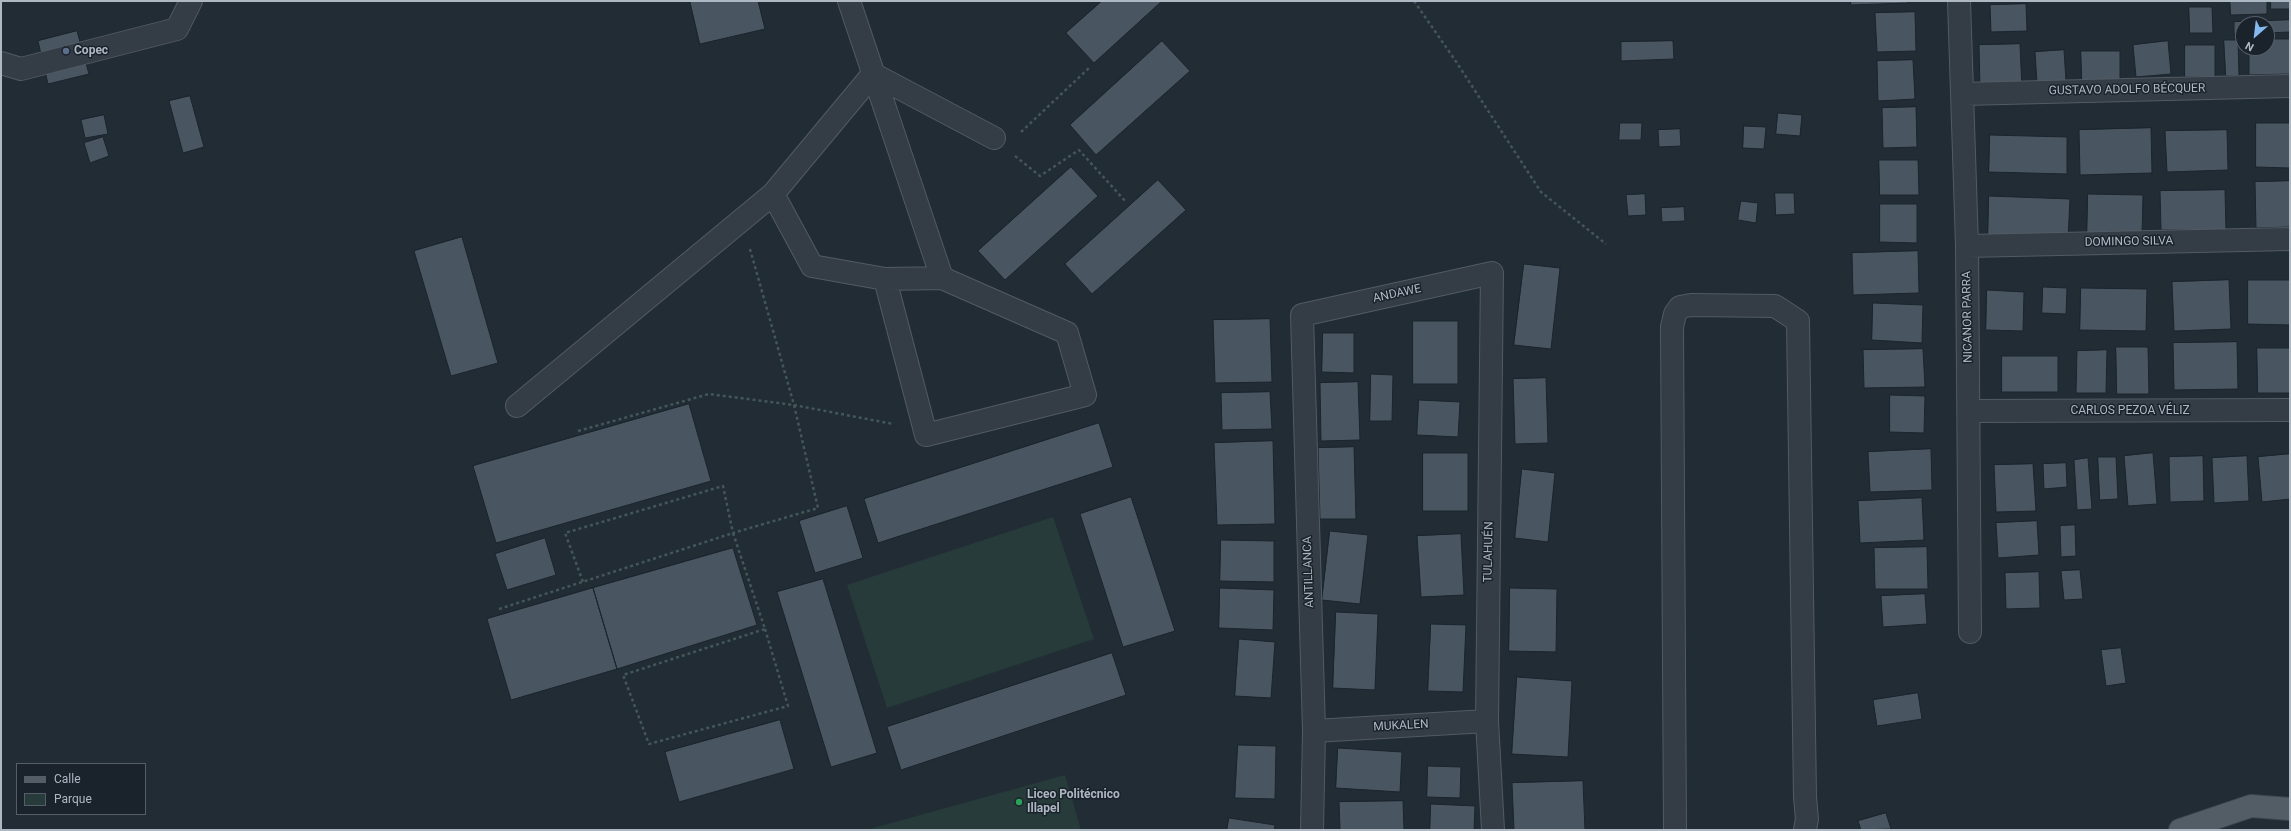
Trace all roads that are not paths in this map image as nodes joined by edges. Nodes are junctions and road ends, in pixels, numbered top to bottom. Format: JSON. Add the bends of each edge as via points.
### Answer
{"nodes":[{"id":1,"x":191,"y":1,"type":"edge"},
{"id":2,"x":849,"y":1,"type":"edge"},
{"id":3,"x":1959,"y":1,"type":"edge"},
{"id":4,"x":1,"y":63,"type":"edge"},
{"id":5,"x":873,"y":74,"type":"junction"},
{"id":6,"x":2290,"y":86,"type":"edge"},
{"id":7,"x":1963,"y":94,"type":"junction"},
{"id":8,"x":994,"y":138,"type":"road end"},
{"id":9,"x":773,"y":194,"type":"junction"},
{"id":10,"x":2290,"y":239,"type":"edge"},
{"id":11,"x":1967,"y":246,"type":"junction"},
{"id":12,"x":1492,"y":274,"type":"joint"},
{"id":13,"x":942,"y":278,"type":"junction"},
{"id":14,"x":885,"y":279,"type":"junction"},
{"id":15,"x":1302,"y":315,"type":"joint"},
{"id":16,"x":517,"y":406,"type":"dead end"},
{"id":17,"x":2290,"y":410,"type":"edge"},
{"id":18,"x":1970,"y":411,"type":"junction"},
{"id":19,"x":1970,"y":632,"type":"dead end"},
{"id":20,"x":1487,"y":721,"type":"junction"},
{"id":21,"x":1314,"y":731,"type":"junction"},
{"id":22,"x":2290,"y":809,"type":"edge"},
{"id":23,"x":1312,"y":830,"type":"edge"},
{"id":24,"x":1492,"y":830,"type":"edge"},
{"id":25,"x":1675,"y":830,"type":"edge"},
{"id":26,"x":1805,"y":830,"type":"edge"},
{"id":27,"x":2180,"y":830,"type":"edge"}],
"edges":[{"from":1,"to":4,"type":"street","via":[[177,29],[22,69]]},
{"from":2,"to":5,"type":"street"},
{"from":3,"to":7,"type":"street","name":"NICANOR PARRA"},
{"from":5,"to":8,"type":"street"},
{"from":5,"to":9,"type":"street"},
{"from":5,"to":13,"type":"street"},
{"from":6,"to":7,"type":"street","name":"GUSTAVO ADOLFO BÉCQUER"},
{"from":7,"to":11,"type":"street","name":"NICANOR PARRA"},
{"from":9,"to":14,"type":"street","via":[[812,266]]},
{"from":9,"to":16,"type":"street"},
{"from":10,"to":11,"type":"street","name":"DOMINGO SILVA"},
{"from":11,"to":18,"type":"street","name":"NICANOR PARRA"},
{"from":12,"to":15,"type":"street","name":"ANDAWE"},
{"from":12,"to":20,"type":"street","name":"TULAHUÉN"},
{"from":13,"to":14,"type":"street"},
{"from":13,"to":14,"type":"street","via":[[1067,332],[1085,395],[926,435]]},
{"from":15,"to":21,"type":"street","name":"ANTILLANCA"},
{"from":17,"to":18,"type":"street","name":"CARLOS PEZOA VÉLIZ"},
{"from":18,"to":19,"type":"street","name":"NICANOR PARRA"},
{"from":20,"to":21,"type":"street","name":"MUKALEN"},
{"from":20,"to":24,"type":"street","name":"TULAHUÉN"},
{"from":21,"to":23,"type":"street","name":"ANTILLANCA"},
{"from":22,"to":27,"type":"main road","via":[[2251,806]]},
{"from":25,"to":26,"type":"street","via":[[1672,326],[1680,307],[1698,305],[1775,306],[1798,320],[1807,819]]}]}
